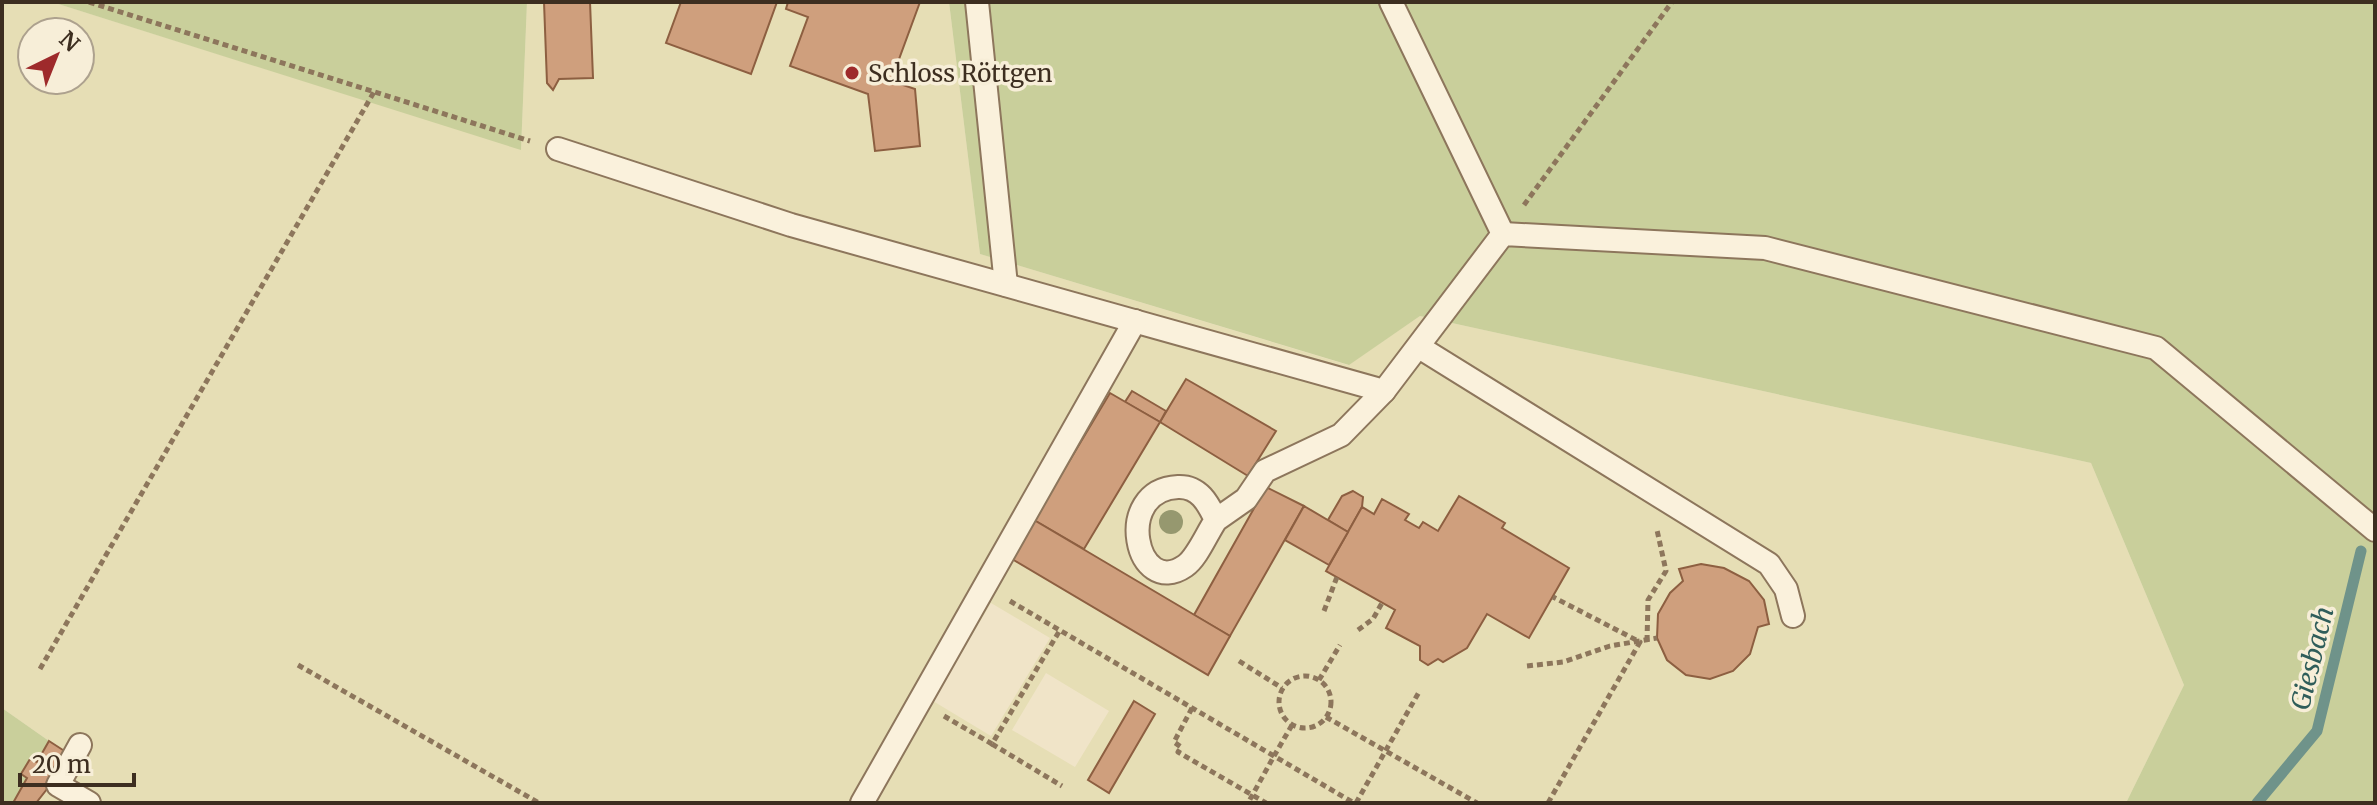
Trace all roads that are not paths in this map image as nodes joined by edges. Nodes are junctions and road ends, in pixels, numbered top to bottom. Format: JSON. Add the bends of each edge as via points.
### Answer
{"nodes":[{"id":1,"x":977,"y":2,"type":"edge"},
{"id":2,"x":1391,"y":2,"type":"edge"},
{"id":3,"x":558,"y":149,"type":"road end"},
{"id":4,"x":1503,"y":234,"type":"junction"},
{"id":5,"x":1006,"y":285,"type":"junction"},
{"id":6,"x":1135,"y":321,"type":"junction"},
{"id":7,"x":1419,"y":347,"type":"junction"},
{"id":8,"x":1384,"y":391,"type":"junction"},
{"id":9,"x":1216,"y":520,"type":"dead end"},
{"id":10,"x":2375,"y":530,"type":"edge"},
{"id":11,"x":1793,"y":616,"type":"dead end"},
{"id":12,"x":80,"y":745,"type":"dead end"},
{"id":13,"x":89,"y":803,"type":"edge"},
{"id":14,"x":862,"y":803,"type":"edge"}],
"edges":[{"from":1,"to":5,"type":"lane"},
{"from":2,"to":4,"type":"lane"},
{"from":3,"to":5,"type":"lane","via":[[791,225]]},
{"from":4,"to":7,"type":"lane"},
{"from":4,"to":10,"type":"lane","via":[[1765,248],[2156,348]]},
{"from":5,"to":6,"type":"lane"},
{"from":6,"to":8,"type":"lane"},
{"from":6,"to":14,"type":"lane"},
{"from":7,"to":8,"type":"lane"},
{"from":7,"to":11,"type":"lane","via":[[1769,564],[1786,589]]},
{"from":8,"to":9,"type":"lane","via":[[1341,435],[1265,471],[1246,499]]},
{"from":12,"to":13,"type":"lane","via":[[58,785]]}]}
